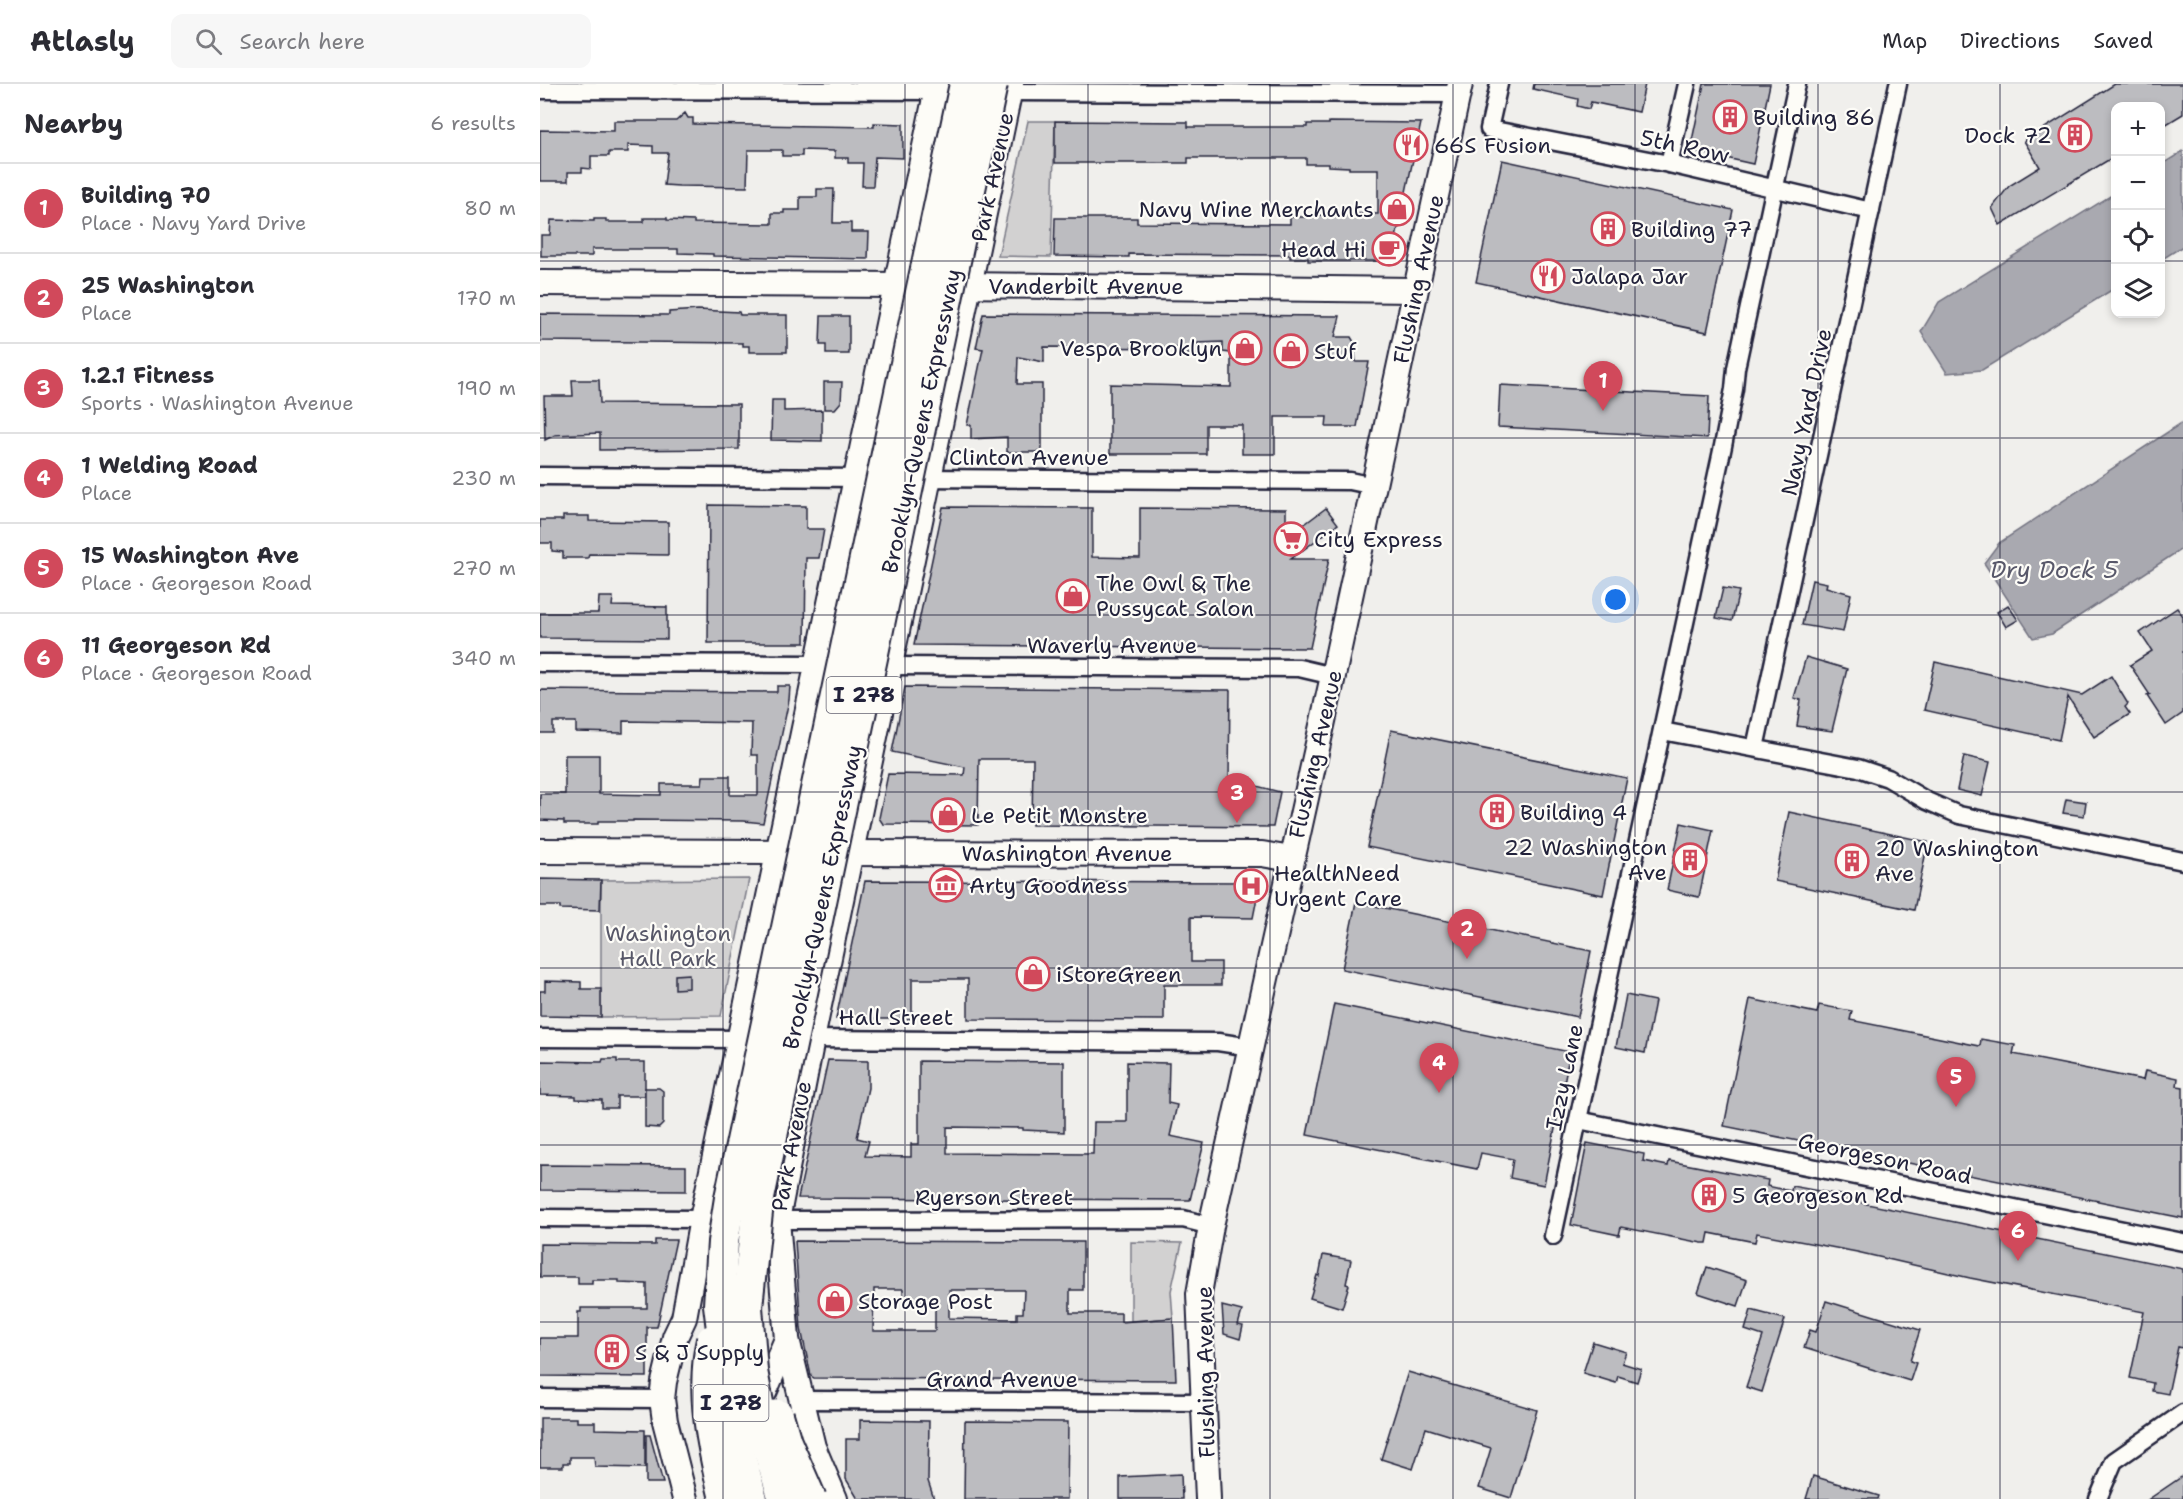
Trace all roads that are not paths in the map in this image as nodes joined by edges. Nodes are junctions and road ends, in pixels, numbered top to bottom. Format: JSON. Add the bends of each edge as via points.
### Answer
{"nodes":[{"id":1,"x":1499,"y":84,"type":"edge"},
{"id":2,"x":1687,"y":84,"type":"edge"},
{"id":3,"x":1797,"y":84,"type":"edge"},
{"id":4,"x":1898,"y":84,"type":"edge"},
{"id":5,"x":946,"y":86,"type":"edge"},
{"id":6,"x":1004,"y":87,"type":"edge"},
{"id":7,"x":1459,"y":89,"type":"edge"},
{"id":8,"x":540,"y":90,"type":"edge"},
{"id":9,"x":1669,"y":164,"type":"junction"},
{"id":10,"x":1774,"y":189,"type":"junction"},
{"id":11,"x":1871,"y":211,"type":"junction"},
{"id":12,"x":540,"y":283,"type":"edge"},
{"id":13,"x":896,"y":285,"type":"junction"},
{"id":14,"x":969,"y":285,"type":"junction"},
{"id":15,"x":1415,"y":290,"type":"junction"},
{"id":16,"x":540,"y":476,"type":"edge"},
{"id":17,"x":858,"y":478,"type":"junction"},
{"id":18,"x":929,"y":478,"type":"junction"},
{"id":19,"x":1374,"y":486,"type":"junction"},
{"id":20,"x":540,"y":663,"type":"edge"},
{"id":21,"x":818,"y":664,"type":"junction"},
{"id":22,"x":890,"y":666,"type":"junction"},
{"id":23,"x":1333,"y":676,"type":"junction"},
{"id":24,"x":1662,"y":731,"type":"junction"},
{"id":25,"x":1755,"y":748,"type":"junction"},
{"id":26,"x":540,"y":851,"type":"edge"},
{"id":27,"x":779,"y":852,"type":"junction"},
{"id":28,"x":850,"y":853,"type":"junction"},
{"id":29,"x":1299,"y":861,"type":"junction"},
{"id":30,"x":2183,"y":861,"type":"edge"},
{"id":31,"x":540,"y":1038,"type":"edge"},
{"id":32,"x":740,"y":1039,"type":"junction"},
{"id":33,"x":812,"y":1039,"type":"junction"},
{"id":34,"x":1251,"y":1047,"type":"junction"},
{"id":35,"x":1578,"y":1120,"type":"junction"},
{"id":36,"x":540,"y":1218,"type":"edge"},
{"id":37,"x":702,"y":1219,"type":"junction"},
{"id":38,"x":777,"y":1220,"type":"junction"},
{"id":39,"x":1211,"y":1226,"type":"junction"},
{"id":40,"x":1553,"y":1236,"type":"dead end"},
{"id":41,"x":2183,"y":1242,"type":"edge"},
{"id":42,"x":733,"y":1306,"type":"junction"},
{"id":43,"x":684,"y":1318,"type":"junction"},
{"id":44,"x":787,"y":1339,"type":"junction"},
{"id":45,"x":540,"y":1398,"type":"edge"},
{"id":46,"x":662,"y":1399,"type":"junction"},
{"id":47,"x":800,"y":1400,"type":"junction"},
{"id":48,"x":1204,"y":1402,"type":"junction"},
{"id":49,"x":2183,"y":1413,"type":"edge"},
{"id":50,"x":685,"y":1499,"type":"edge"},
{"id":51,"x":724,"y":1499,"type":"edge"},
{"id":52,"x":730,"y":1499,"type":"edge"},
{"id":53,"x":752,"y":1499,"type":"edge"},
{"id":54,"x":784,"y":1499,"type":"edge"},
{"id":55,"x":811,"y":1499,"type":"edge"},
{"id":56,"x":835,"y":1499,"type":"edge"},
{"id":57,"x":1208,"y":1499,"type":"edge"},
{"id":58,"x":2098,"y":1499,"type":"edge"}],
"edges":[{"from":1,"to":9,"type":"street","name":"5th Row","via":[[1489,129]]},
{"from":2,"to":9,"type":"street"},
{"from":3,"to":10,"type":"street"},
{"from":4,"to":11,"type":"street","name":"Navy Yard Drive"},
{"from":5,"to":6,"type":"street"},
{"from":5,"to":8,"type":"street"},
{"from":5,"to":13,"type":"main road"},
{"from":5,"to":42,"type":"highway","name":"Brooklyn-Queens Expressway","number":"I 278","bridge":true,"via":[[730,1198],[723,1242]]},
{"from":6,"to":7,"type":"street"},
{"from":6,"to":14,"type":"main road","name":"Park Avenue"},
{"from":6,"to":42,"type":"highway","name":"Brooklyn-Queens Expressway","number":"I 278","bridge":true},
{"from":7,"to":15,"type":"main road","name":"Flushing Avenue"},
{"from":9,"to":10,"type":"street","name":"5th Row"},
{"from":10,"to":11,"type":"street","name":"5th Row"},
{"from":10,"to":24,"type":"street"},
{"from":11,"to":25,"type":"street","name":"Navy Yard Drive"},
{"from":12,"to":13,"type":"main road","name":"Vanderbilt Avenue"},
{"from":13,"to":14,"type":"main road","name":"Vanderbilt Avenue"},
{"from":13,"to":17,"type":"main road"},
{"from":14,"to":15,"type":"main road","name":"Vanderbilt Avenue"},
{"from":14,"to":18,"type":"main road","name":"Park Avenue"},
{"from":15,"to":19,"type":"main road","name":"Flushing Avenue"},
{"from":16,"to":17,"type":"street","name":"Clinton Avenue"},
{"from":17,"to":18,"type":"street","name":"Clinton Avenue"},
{"from":17,"to":21,"type":"main road"},
{"from":18,"to":19,"type":"street","name":"Clinton Avenue","via":[[1350,481]]},
{"from":18,"to":22,"type":"main road","name":"Park Avenue"},
{"from":19,"to":23,"type":"main road","name":"Flushing Avenue"},
{"from":20,"to":21,"type":"street"},
{"from":21,"to":27,"type":"main road"},
{"from":22,"to":23,"type":"street","name":"Waverly Avenue","via":[[1299,668]]},
{"from":22,"to":28,"type":"main road","name":"Park Avenue"},
{"from":23,"to":29,"type":"main road","name":"Flushing Avenue"},
{"from":24,"to":25,"type":"street"},
{"from":24,"to":35,"type":"street","name":"Izzy Lane"},
{"from":25,"to":30,"type":"street","via":[[1873,772],[1959,815]]},
{"from":26,"to":27,"type":"main road","name":"Washington Avenue"},
{"from":27,"to":28,"type":"main road","name":"Washington Avenue"},
{"from":27,"to":32,"type":"main road"},
{"from":28,"to":29,"type":"main road","name":"Washington Avenue","via":[[1262,854]]},
{"from":28,"to":33,"type":"main road","name":"Park Avenue"},
{"from":29,"to":34,"type":"main road","name":"Flushing Avenue"},
{"from":31,"to":32,"type":"street","name":"Hall Street"},
{"from":32,"to":33,"type":"street","name":"Hall Street"},
{"from":32,"to":37,"type":"main road"},
{"from":33,"to":34,"type":"street","name":"Hall Street","via":[[1218,1042]]},
{"from":33,"to":38,"type":"main road","name":"Park Avenue"},
{"from":34,"to":39,"type":"main road","name":"Flushing Avenue"},
{"from":35,"to":40,"type":"street","name":"Izzy Lane"},
{"from":35,"to":41,"type":"street","name":"Georgeson Road"},
{"from":36,"to":37,"type":"street"},
{"from":37,"to":43,"type":"main road"},
{"from":38,"to":39,"type":"street","name":"Ryerson Street","via":[[1183,1219]]},
{"from":38,"to":44,"type":"main road","name":"Park Avenue"},
{"from":39,"to":48,"type":"main road","name":"Flushing Avenue","via":[[1200,1294]]},
{"from":42,"to":51,"type":"highway","bridge":true,"via":[[708,1359],[707,1379],[714,1453]]},
{"from":42,"to":53,"type":"highway","name":"Brooklyn-Queens Expressway","number":"I 278","bridge":true,"via":[[736,1442]]},
{"from":42,"to":54,"type":"highway","name":"Brooklyn-Queens Expressway","number":"I 278","bridge":true},
{"from":42,"to":55,"type":"highway","bridge":true,"via":[[764,1349],[786,1442]]},
{"from":43,"to":44,"type":"main road","via":[[691,1347],[711,1356],[760,1356],[774,1351]]},
{"from":43,"to":46,"type":"main road","via":[[675,1337]]},
{"from":44,"to":47,"type":"main road"},
{"from":44,"to":52,"type":"main road","name":"Park Avenue","via":[[745,1439]]},
{"from":45,"to":46,"type":"street"},
{"from":46,"to":50,"type":"main road"},
{"from":47,"to":48,"type":"street","name":"Grand Avenue"},
{"from":47,"to":56,"type":"main road","via":[[813,1448]]},
{"from":48,"to":57,"type":"main road","name":"Flushing Avenue"},
{"from":49,"to":58,"type":"street","via":[[2114,1461]]}]}
